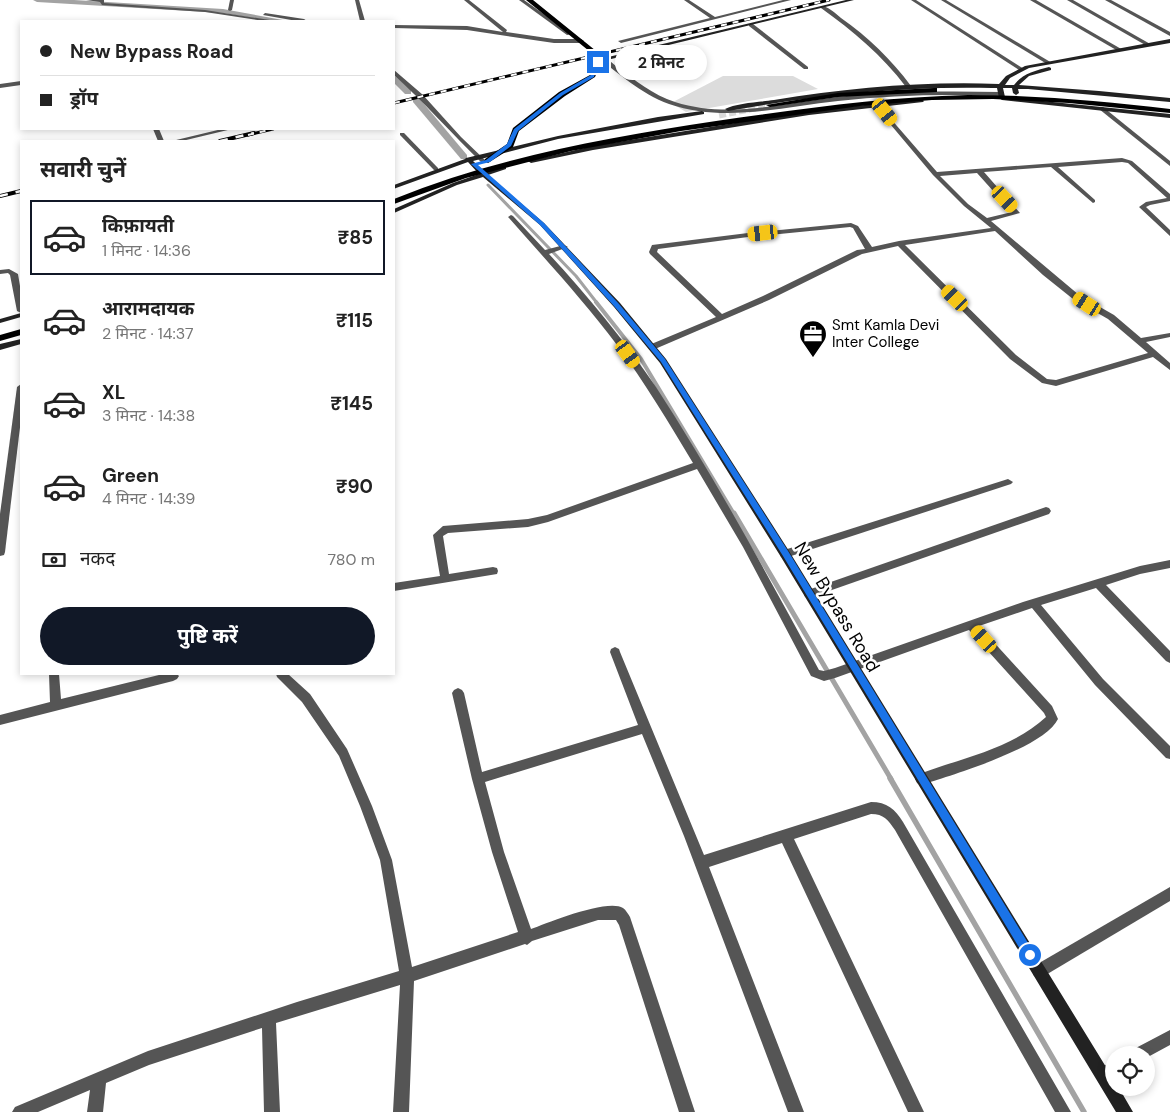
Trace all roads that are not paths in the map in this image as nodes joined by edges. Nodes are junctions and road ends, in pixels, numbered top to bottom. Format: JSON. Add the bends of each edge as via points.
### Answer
{"nodes":[{"id":1,"x":88,"y":0,"type":"edge"},
{"id":2,"x":232,"y":0,"type":"edge"},
{"id":3,"x":357,"y":0,"type":"edge"},
{"id":4,"x":466,"y":0,"type":"edge"},
{"id":5,"x":521,"y":0,"type":"edge"},
{"id":6,"x":530,"y":0,"type":"edge"},
{"id":7,"x":686,"y":0,"type":"edge"},
{"id":8,"x":789,"y":0,"type":"edge"},
{"id":9,"x":852,"y":0,"type":"edge"},
{"id":10,"x":913,"y":0,"type":"edge"},
{"id":11,"x":942,"y":0,"type":"edge"},
{"id":12,"x":1032,"y":0,"type":"edge"},
{"id":13,"x":1069,"y":0,"type":"edge"},
{"id":14,"x":1107,"y":0,"type":"edge"},
{"id":15,"x":823,"y":6,"type":"junction"},
{"id":16,"x":227,"y":11,"type":"junction"},
{"id":17,"x":714,"y":19,"type":"junction"},
{"id":18,"x":268,"y":20,"type":"edge"},
{"id":19,"x":296,"y":20,"type":"edge"},
{"id":20,"x":363,"y":20,"type":"edge"},
{"id":21,"x":752,"y":25,"type":"junction"},
{"id":22,"x":395,"y":27,"type":"edge"},
{"id":23,"x":506,"y":32,"type":"junction"},
{"id":24,"x":1170,"y":34,"type":"edge"},
{"id":25,"x":581,"y":41,"type":"junction"},
{"id":26,"x":621,"y":41,"type":"dead end"},
{"id":27,"x":1170,"y":41,"type":"edge"},
{"id":28,"x":1149,"y":45,"type":"junction"},
{"id":29,"x":1170,"y":45,"type":"edge"},
{"id":30,"x":1120,"y":50,"type":"junction"},
{"id":31,"x":603,"y":59,"type":"junction"},
{"id":32,"x":1049,"y":63,"type":"junction"},
{"id":33,"x":1037,"y":65,"type":"junction"},
{"id":34,"x":806,"y":68,"type":"dead end"},
{"id":35,"x":1021,"y":69,"type":"junction"},
{"id":36,"x":1046,"y":69,"type":"junction"},
{"id":37,"x":395,"y":73,"type":"edge"},
{"id":38,"x":20,"y":83,"type":"edge"},
{"id":39,"x":0,"y":86,"type":"edge"},
{"id":40,"x":908,"y":86,"type":"junction"},
{"id":41,"x":1001,"y":92,"type":"junction"},
{"id":42,"x":1016,"y":92,"type":"junction"},
{"id":43,"x":942,"y":97,"type":"junction"},
{"id":44,"x":1170,"y":100,"type":"edge"},
{"id":45,"x":770,"y":105,"type":"tunnel mouth"},
{"id":46,"x":877,"y":105,"type":"junction"},
{"id":47,"x":1170,"y":106,"type":"edge"},
{"id":48,"x":1101,"y":108,"type":"junction"},
{"id":49,"x":728,"y":109,"type":"dead end"},
{"id":50,"x":1170,"y":111,"type":"edge"},
{"id":51,"x":702,"y":113,"type":"dead end"},
{"id":52,"x":719,"y":115,"type":"tunnel mouth"},
{"id":53,"x":1170,"y":116,"type":"edge"},
{"id":54,"x":220,"y":130,"type":"edge"},
{"id":55,"x":203,"y":132,"type":"edge"},
{"id":56,"x":402,"y":134,"type":"dead end"},
{"id":57,"x":178,"y":140,"type":"edge"},
{"id":58,"x":505,"y":148,"type":"junction"},
{"id":59,"x":479,"y":164,"type":"junction"},
{"id":60,"x":1170,"y":164,"type":"edge"},
{"id":61,"x":1054,"y":166,"type":"junction"},
{"id":62,"x":436,"y":169,"type":"junction"},
{"id":63,"x":980,"y":172,"type":"junction"},
{"id":64,"x":934,"y":174,"type":"junction"},
{"id":65,"x":395,"y":187,"type":"edge"},
{"id":66,"x":395,"y":194,"type":"edge"},
{"id":67,"x":1170,"y":198,"type":"edge"},
{"id":68,"x":1092,"y":201,"type":"dead end"},
{"id":69,"x":395,"y":202,"type":"edge"},
{"id":70,"x":395,"y":210,"type":"edge"},
{"id":71,"x":511,"y":217,"type":"dead end"},
{"id":72,"x":986,"y":220,"type":"junction"},
{"id":73,"x":997,"y":229,"type":"junction"},
{"id":74,"x":1170,"y":234,"type":"edge"},
{"id":75,"x":899,"y":243,"type":"junction"},
{"id":76,"x":559,"y":248,"type":"junction"},
{"id":77,"x":869,"y":249,"type":"junction"},
{"id":78,"x":545,"y":252,"type":"junction"},
{"id":79,"x":0,"y":272,"type":"edge"},
{"id":80,"x":20,"y":306,"type":"edge"},
{"id":81,"x":20,"y":315,"type":"edge"},
{"id":82,"x":722,"y":318,"type":"junction"},
{"id":83,"x":0,"y":321,"type":"edge"},
{"id":84,"x":20,"y":324,"type":"edge"},
{"id":85,"x":0,"y":330,"type":"edge"},
{"id":86,"x":20,"y":332,"type":"edge"},
{"id":87,"x":1170,"y":335,"type":"edge"},
{"id":88,"x":0,"y":338,"type":"edge"},
{"id":89,"x":20,"y":340,"type":"edge"},
{"id":90,"x":1138,"y":341,"type":"junction"},
{"id":91,"x":0,"y":347,"type":"edge"},
{"id":92,"x":652,"y":348,"type":"junction"},
{"id":93,"x":1154,"y":354,"type":"junction"},
{"id":94,"x":1170,"y":367,"type":"edge"},
{"id":95,"x":20,"y":392,"type":"edge"},
{"id":96,"x":699,"y":465,"type":"junction"},
{"id":97,"x":1008,"y":482,"type":"dead end"},
{"id":98,"x":4,"y":495,"type":"edge"},
{"id":99,"x":1046,"y":511,"type":"dead end"},
{"id":100,"x":0,"y":552,"type":"edge"},
{"id":101,"x":785,"y":554,"type":"junction"},
{"id":102,"x":1170,"y":564,"type":"edge"},
{"id":103,"x":493,"y":570,"type":"dead end"},
{"id":104,"x":445,"y":578,"type":"junction"},
{"id":105,"x":1098,"y":583,"type":"junction"},
{"id":106,"x":395,"y":587,"type":"edge"},
{"id":107,"x":809,"y":594,"type":"junction"},
{"id":108,"x":1034,"y":603,"type":"junction"},
{"id":109,"x":971,"y":625,"type":"junction"},
{"id":110,"x":615,"y":652,"type":"dead end"},
{"id":111,"x":1170,"y":658,"type":"edge"},
{"id":112,"x":852,"y":666,"type":"junction"},
{"id":113,"x":54,"y":675,"type":"edge"},
{"id":114,"x":282,"y":675,"type":"edge"},
{"id":115,"x":173,"y":676,"type":"dead end"},
{"id":116,"x":458,"y":693,"type":"dead end"},
{"id":117,"x":56,"y":706,"type":"junction"},
{"id":118,"x":1,"y":724,"type":"edge"},
{"id":119,"x":644,"y":728,"type":"junction"},
{"id":120,"x":1170,"y":754,"type":"edge"},
{"id":121,"x":478,"y":779,"type":"junction"},
{"id":122,"x":921,"y":779,"type":"junction"},
{"id":123,"x":786,"y":837,"type":"junction"},
{"id":124,"x":701,"y":863,"type":"junction"},
{"id":125,"x":1170,"y":894,"type":"edge"},
{"id":126,"x":527,"y":938,"type":"junction"},
{"id":127,"x":1039,"y":971,"type":"junction"},
{"id":128,"x":407,"y":976,"type":"junction"},
{"id":129,"x":269,"y":1018,"type":"junction"},
{"id":130,"x":1170,"y":1037,"type":"edge"},
{"id":131,"x":1154,"y":1046,"type":"edge"},
{"id":132,"x":1105,"y":1067,"type":"edge"},
{"id":133,"x":99,"y":1079,"type":"junction"},
{"id":134,"x":1119,"y":1096,"type":"edge"},
{"id":135,"x":20,"y":1112,"type":"edge"},
{"id":136,"x":95,"y":1112,"type":"edge"},
{"id":137,"x":272,"y":1112,"type":"edge"},
{"id":138,"x":401,"y":1112,"type":"edge"},
{"id":139,"x":687,"y":1112,"type":"edge"},
{"id":140,"x":796,"y":1112,"type":"edge"},
{"id":141,"x":916,"y":1112,"type":"edge"},
{"id":142,"x":1063,"y":1112,"type":"edge"},
{"id":143,"x":1126,"y":1112,"type":"edge"}],
"edges":[{"from":1,"to":16,"type":"street","via":[[103,4]]},
{"from":2,"to":16,"type":"street"},
{"from":3,"to":20,"type":"street"},
{"from":4,"to":23,"type":"street"},
{"from":5,"to":41,"type":"street","via":[[647,90],[663,99],[704,110],[741,112],[866,97]]},
{"from":6,"to":25,"type":"main road"},
{"from":7,"to":17,"type":"street"},
{"from":8,"to":17,"type":"street"},
{"from":9,"to":15,"type":"main road"},
{"from":10,"to":35,"type":"street"},
{"from":11,"to":32,"type":"street"},
{"from":12,"to":30,"type":"street"},
{"from":13,"to":28,"type":"street"},
{"from":14,"to":24,"type":"street"},
{"from":15,"to":21,"type":"main road"},
{"from":15,"to":40,"type":"street","via":[[888,59]]},
{"from":16,"to":18,"type":"street"},
{"from":16,"to":19,"type":"street"},
{"from":17,"to":26,"type":"street"},
{"from":21,"to":31,"type":"main road"},
{"from":21,"to":34,"type":"street"},
{"from":22,"to":23,"type":"street"},
{"from":23,"to":25,"type":"street","via":[[554,41]]},
{"from":25,"to":31,"type":"main road"},
{"from":27,"to":28,"type":"main road"},
{"from":28,"to":30,"type":"main road"},
{"from":29,"to":36,"type":"main road"},
{"from":30,"to":32,"type":"main road"},
{"from":31,"to":58,"type":"main road","via":[[598,62],[593,76],[562,94],[516,130],[511,143]]},
{"from":32,"to":33,"type":"main road"},
{"from":33,"to":35,"type":"main road"},
{"from":33,"to":36,"type":"main road"},
{"from":35,"to":41,"type":"main road","via":[[1008,77]]},
{"from":36,"to":42,"type":"main road","via":[[1027,75]]},
{"from":37,"to":59,"type":"street","via":[[418,94]]},
{"from":38,"to":39,"type":"street"},
{"from":40,"to":41,"type":"main road"},
{"from":40,"to":49,"type":"main road","via":[[809,96]]},
{"from":41,"to":42,"type":"main road"},
{"from":41,"to":43,"type":"main road"},
{"from":41,"to":45,"type":"main road","via":[[916,90]]},
{"from":41,"to":48,"type":"main road"},
{"from":42,"to":44,"type":"main road"},
{"from":42,"to":47,"type":"main road"},
{"from":42,"to":50,"type":"main road"},
{"from":43,"to":46,"type":"main road"},
{"from":43,"to":59,"type":"main road","via":[[854,104]]},
{"from":46,"to":59,"type":"main road","via":[[809,113],[538,159]]},
{"from":46,"to":64,"type":"street"},
{"from":48,"to":53,"type":"main road"},
{"from":48,"to":60,"type":"street"},
{"from":51,"to":58,"type":"main road","via":[[580,132]]},
{"from":52,"to":59,"type":"main road","via":[[579,139]]},
{"from":54,"to":55,"type":"street"},
{"from":55,"to":57,"type":"street"},
{"from":56,"to":62,"type":"street"},
{"from":58,"to":59,"type":"main road"},
{"from":59,"to":62,"type":"main road"},
{"from":59,"to":66,"type":"main road"},
{"from":59,"to":69,"type":"main road"},
{"from":59,"to":70,"type":"main road"},
{"from":59,"to":76,"type":"main road","name":"New Bypass Road","via":[[542,224]]},
{"from":61,"to":63,"type":"street"},
{"from":61,"to":67,"type":"street","via":[[1128,161]]},
{"from":61,"to":68,"type":"street"},
{"from":62,"to":65,"type":"main road"},
{"from":63,"to":64,"type":"street"},
{"from":63,"to":72,"type":"street","via":[[1017,213]]},
{"from":64,"to":72,"type":"street"},
{"from":67,"to":74,"type":"street","via":[[1142,207]]},
{"from":71,"to":78,"type":"street"},
{"from":72,"to":73,"type":"street"},
{"from":73,"to":75,"type":"street"},
{"from":73,"to":90,"type":"street","via":[[1053,279],[1111,317]]},
{"from":75,"to":77,"type":"street"},
{"from":75,"to":93,"type":"street","via":[[1013,357],[1045,382],[1056,383]]},
{"from":76,"to":78,"type":"street"},
{"from":76,"to":92,"type":"main road","name":"New Bypass Road"},
{"from":77,"to":82,"type":"street"},
{"from":77,"to":82,"type":"street","via":[[856,227],[851,225],[748,234],[655,248],[653,252]]},
{"from":78,"to":96,"type":"street","via":[[636,366]]},
{"from":79,"to":80,"type":"street","via":[[14,274]]},
{"from":81,"to":83,"type":"main road"},
{"from":82,"to":92,"type":"street"},
{"from":84,"to":85,"type":"main road"},
{"from":86,"to":88,"type":"main road"},
{"from":87,"to":90,"type":"street"},
{"from":89,"to":91,"type":"main road"},
{"from":90,"to":93,"type":"street"},
{"from":92,"to":101,"type":"main road","name":"New Bypass Road"},
{"from":93,"to":94,"type":"street"},
{"from":95,"to":98,"type":"street"},
{"from":96,"to":104,"type":"street","via":[[548,518],[528,523],[446,529],[438,535]]},
{"from":96,"to":112,"type":"street","via":[[747,545],[815,673],[829,675]]},
{"from":97,"to":101,"type":"street"},
{"from":98,"to":100,"type":"street"},
{"from":99,"to":107,"type":"street"},
{"from":101,"to":107,"type":"main road","name":"New Bypass Road"},
{"from":102,"to":105,"type":"street"},
{"from":103,"to":104,"type":"street"},
{"from":104,"to":106,"type":"street"},
{"from":105,"to":108,"type":"street"},
{"from":105,"to":111,"type":"street"},
{"from":107,"to":112,"type":"main road","name":"New Bypass Road"},
{"from":108,"to":109,"type":"street"},
{"from":108,"to":120,"type":"street","via":[[1099,682]]},
{"from":109,"to":112,"type":"street"},
{"from":109,"to":122,"type":"street","via":[[1048,710],[1052,719],[1042,729],[1002,750]]},
{"from":110,"to":119,"type":"street"},
{"from":112,"to":122,"type":"main road","name":"New Bypass Road"},
{"from":113,"to":117,"type":"street"},
{"from":114,"to":128,"type":"street","via":[[306,698],[343,753],[366,806],[386,860]]},
{"from":115,"to":117,"type":"street"},
{"from":116,"to":121,"type":"street"},
{"from":117,"to":118,"type":"street"},
{"from":119,"to":121,"type":"street"},
{"from":119,"to":124,"type":"street"},
{"from":121,"to":126,"type":"street"},
{"from":122,"to":127,"type":"main road","name":"New Bypass Road"},
{"from":123,"to":124,"type":"street"},
{"from":123,"to":141,"type":"street"},
{"from":123,"to":142,"type":"street","via":[[871,808],[888,810]]},
{"from":124,"to":140,"type":"street"},
{"from":125,"to":127,"type":"street"},
{"from":126,"to":128,"type":"street"},
{"from":126,"to":139,"type":"street","via":[[598,913],[620,913]]},
{"from":127,"to":132,"type":"main road","name":"New Bypass Road"},
{"from":128,"to":129,"type":"street"},
{"from":128,"to":138,"type":"street"},
{"from":129,"to":133,"type":"street","via":[[148,1058]]},
{"from":129,"to":137,"type":"street"},
{"from":130,"to":131,"type":"street"},
{"from":133,"to":135,"type":"street"},
{"from":133,"to":136,"type":"street"},
{"from":134,"to":143,"type":"main road","name":"New Bypass Road"}]}
